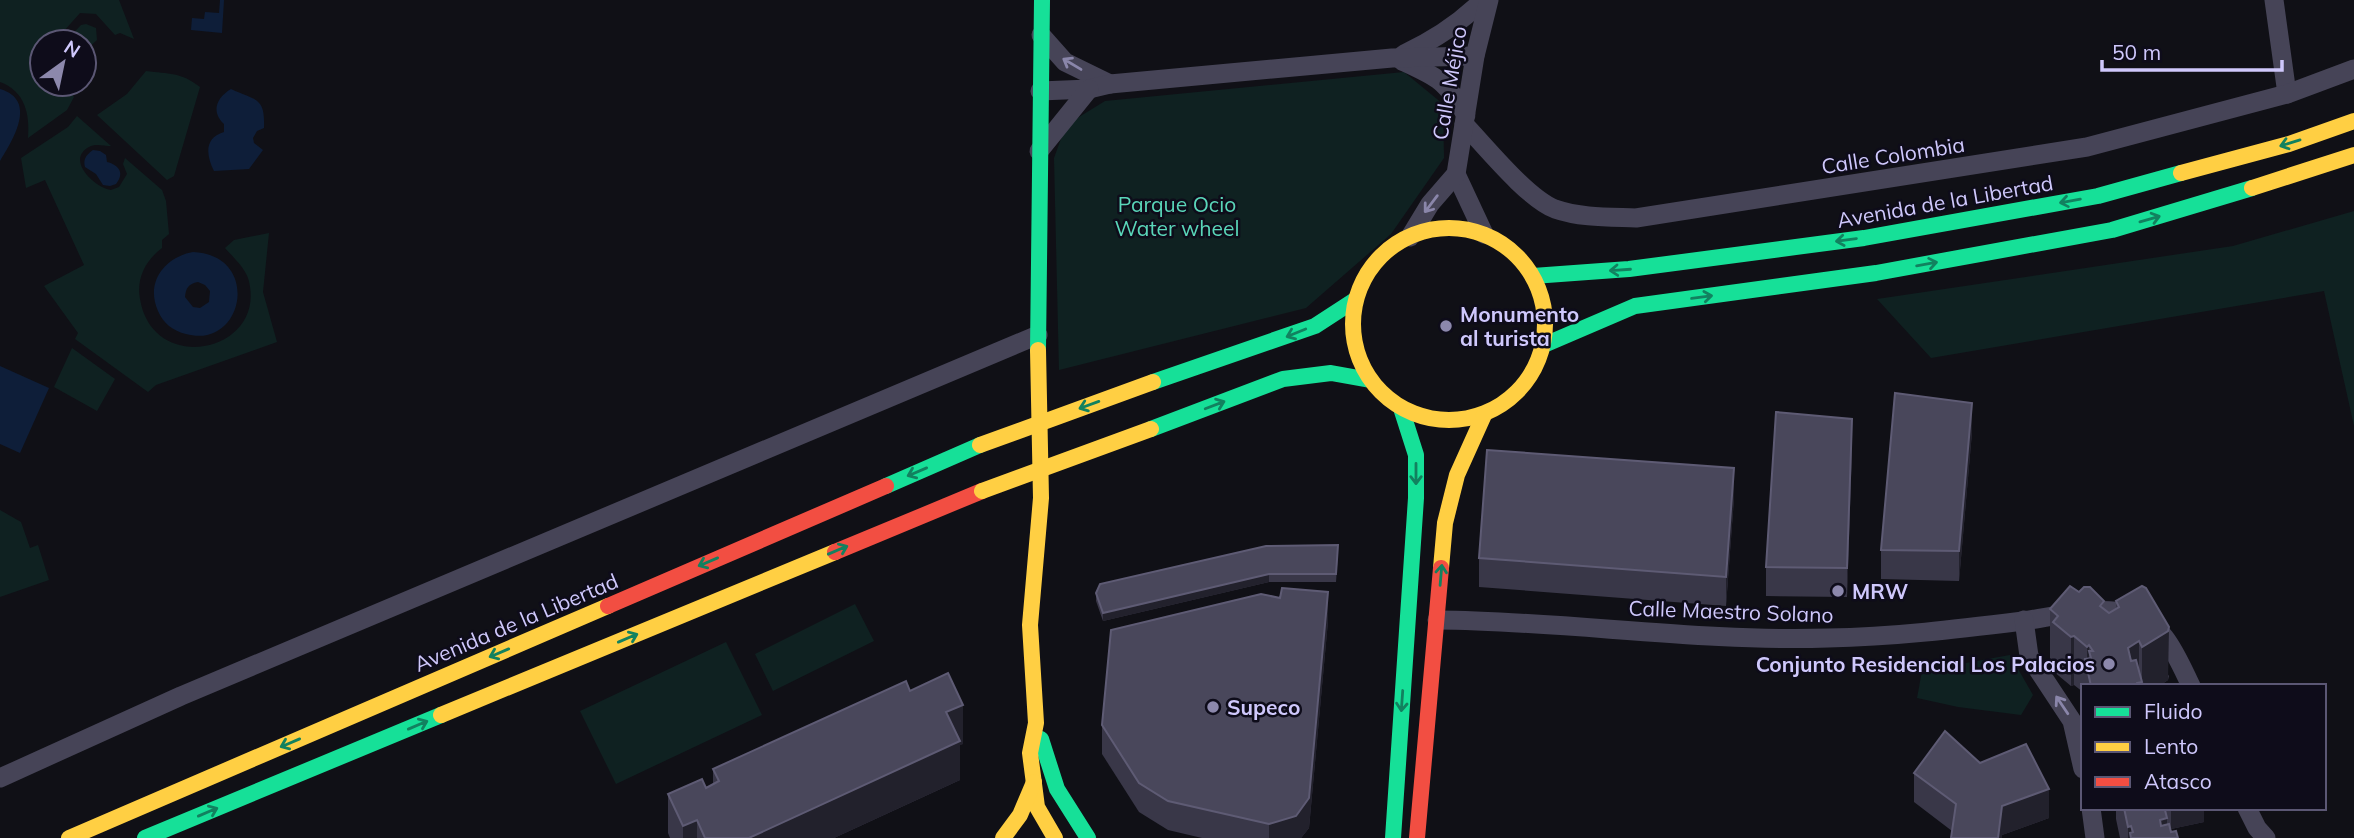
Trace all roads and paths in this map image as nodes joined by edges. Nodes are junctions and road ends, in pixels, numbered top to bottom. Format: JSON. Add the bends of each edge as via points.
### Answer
{"nodes":[{"id":1,"x":1042,"y":0,"type":"edge"},
{"id":2,"x":1483,"y":0,"type":"edge"},
{"id":3,"x":1489,"y":0,"type":"edge"},
{"id":4,"x":2274,"y":0,"type":"edge"},
{"id":5,"x":1041,"y":35,"type":"junction"},
{"id":6,"x":1475,"y":56,"type":"junction"},
{"id":7,"x":1397,"y":58,"type":"junction"},
{"id":8,"x":2354,"y":69,"type":"edge"},
{"id":9,"x":1110,"y":84,"type":"junction"},
{"id":10,"x":1089,"y":89,"type":"junction"},
{"id":11,"x":1040,"y":91,"type":"junction"},
{"id":12,"x":2287,"y":94,"type":"junction"},
{"id":13,"x":1465,"y":119,"type":"junction"},
{"id":14,"x":2354,"y":121,"type":"edge"},
{"id":15,"x":1039,"y":151,"type":"junction"},
{"id":16,"x":2354,"y":155,"type":"edge"},
{"id":17,"x":1456,"y":174,"type":"junction"},
{"id":18,"x":1484,"y":234,"type":"junction"},
{"id":19,"x":1410,"y":236,"type":"junction"},
{"id":20,"x":1533,"y":276,"type":"junction"},
{"id":21,"x":1355,"y":300,"type":"junction"},
{"id":22,"x":1038,"y":335,"type":"junction"},
{"id":23,"x":1544,"y":345,"type":"junction"},
{"id":24,"x":1370,"y":380,"type":"junction"},
{"id":25,"x":1401,"y":408,"type":"junction"},
{"id":26,"x":1484,"y":415,"type":"junction"},
{"id":27,"x":1437,"y":620,"type":"junction"},
{"id":28,"x":2024,"y":620,"type":"junction"},
{"id":29,"x":2190,"y":684,"type":"edge"},
{"id":30,"x":1036,"y":723,"type":"junction"},
{"id":31,"x":2081,"y":760,"type":"edge"},
{"id":32,"x":1053,"y":777,"type":"junction"},
{"id":33,"x":0,"y":778,"type":"edge"},
{"id":34,"x":1034,"y":782,"type":"junction"},
{"id":35,"x":2091,"y":810,"type":"edge"},
{"id":36,"x":2248,"y":810,"type":"edge"},
{"id":37,"x":69,"y":838,"type":"edge"},
{"id":38,"x":145,"y":838,"type":"edge"},
{"id":39,"x":1003,"y":838,"type":"edge"},
{"id":40,"x":1054,"y":838,"type":"edge"},
{"id":41,"x":1075,"y":838,"type":"edge"},
{"id":42,"x":1088,"y":838,"type":"edge"},
{"id":43,"x":1393,"y":838,"type":"edge"},
{"id":44,"x":1417,"y":838,"type":"edge"},
{"id":45,"x":2095,"y":838,"type":"edge"},
{"id":46,"x":2266,"y":838,"type":"edge"}],
"edges":[{"from":1,"to":5,"type":"main road"},
{"from":2,"to":7,"type":"street","via":[[1461,22]]},
{"from":3,"to":6,"type":"street","name":"Calle Méjico"},
{"from":4,"to":12,"type":"street"},
{"from":9,"to":5,"type":"street","one_way":true,"via":[[1065,62]]},
{"from":5,"to":11,"type":"main road"},
{"from":6,"to":7,"type":"street"},
{"from":6,"to":13,"type":"street","name":"Calle Méjico"},
{"from":7,"to":9,"type":"street"},
{"from":7,"to":13,"type":"street","name":"Calle Colombia","via":[[1450,89]]},
{"from":8,"to":12,"type":"street","name":"Calle Colombia"},
{"from":9,"to":10,"type":"street"},
{"from":10,"to":11,"type":"street"},
{"from":10,"to":15,"type":"street"},
{"from":11,"to":15,"type":"main road"},
{"from":12,"to":13,"type":"street","name":"Calle Colombia","via":[[2087,147],[1636,218],[1593,217],[1554,208],[1520,183]]},
{"from":13,"to":17,"type":"street","name":"Calle Méjico"},
{"from":14,"to":20,"type":"main road","name":"Avenida de la Libertad","one_way":true,"via":[[2289,144],[2098,196],[1864,238],[1629,269]]},
{"from":15,"to":22,"type":"main road"},
{"from":23,"to":16,"type":"main road","one_way":true,"via":[[1635,306],[1876,273],[2112,230]]},
{"from":17,"to":18,"type":"street"},
{"from":17,"to":19,"type":"street","one_way":true},
{"from":18,"to":19,"type":"main road","via":[[1452,227]]},
{"from":18,"to":20,"type":"main road","via":[[1512,250]]},
{"from":19,"to":21,"type":"main road","via":[[1368,270]]},
{"from":20,"to":23,"type":"main road","via":[[1546,321]]},
{"from":21,"to":24,"type":"main road","via":[[1352,328],[1357,355]]},
{"from":21,"to":37,"type":"main road","name":"Avenida de la Libertad","one_way":true,"bridge":true,"via":[[1315,326],[979,445]]},
{"from":22,"to":30,"type":"main road","via":[[1041,498],[1030,625]]},
{"from":22,"to":33,"type":"street","via":[[181,696]]},
{"from":23,"to":26,"type":"main road","via":[[1533,375],[1512,399]]},
{"from":24,"to":25,"type":"main road"},
{"from":38,"to":24,"type":"main road","one_way":true,"bridge":true,"via":[[982,491],[1283,379],[1331,373]]},
{"from":25,"to":26,"type":"main road","via":[[1428,419],[1456,421]]},
{"from":25,"to":43,"type":"main road","one_way":true,"via":[[1416,455],[1416,498]]},
{"from":27,"to":26,"type":"main road","one_way":true,"via":[[1445,523],[1457,475]]},
{"from":27,"to":28,"type":"street","name":"Calle Maestro Solano","via":[[1827,639]]},
{"from":27,"to":44,"type":"main road"},
{"from":28,"to":29,"type":"street","name":"Calle Maestro Solano","via":[[2101,611],[2150,621],[2165,637]]},
{"from":31,"to":28,"type":"street","one_way":true,"via":[[2072,721],[2029,656]]},
{"from":30,"to":32,"type":"main road"},
{"from":30,"to":34,"type":"main road","via":[[1030,753]]},
{"from":32,"to":40,"type":"main road","via":[[1049,789],[1060,824]]},
{"from":32,"to":42,"type":"main road"},
{"from":34,"to":39,"type":"main road","via":[[1020,815]]},
{"from":34,"to":40,"type":"main road","via":[[1037,807]]},
{"from":35,"to":45,"type":"street"},
{"from":36,"to":46,"type":"street"},
{"from":40,"to":41,"type":"main road"}]}
